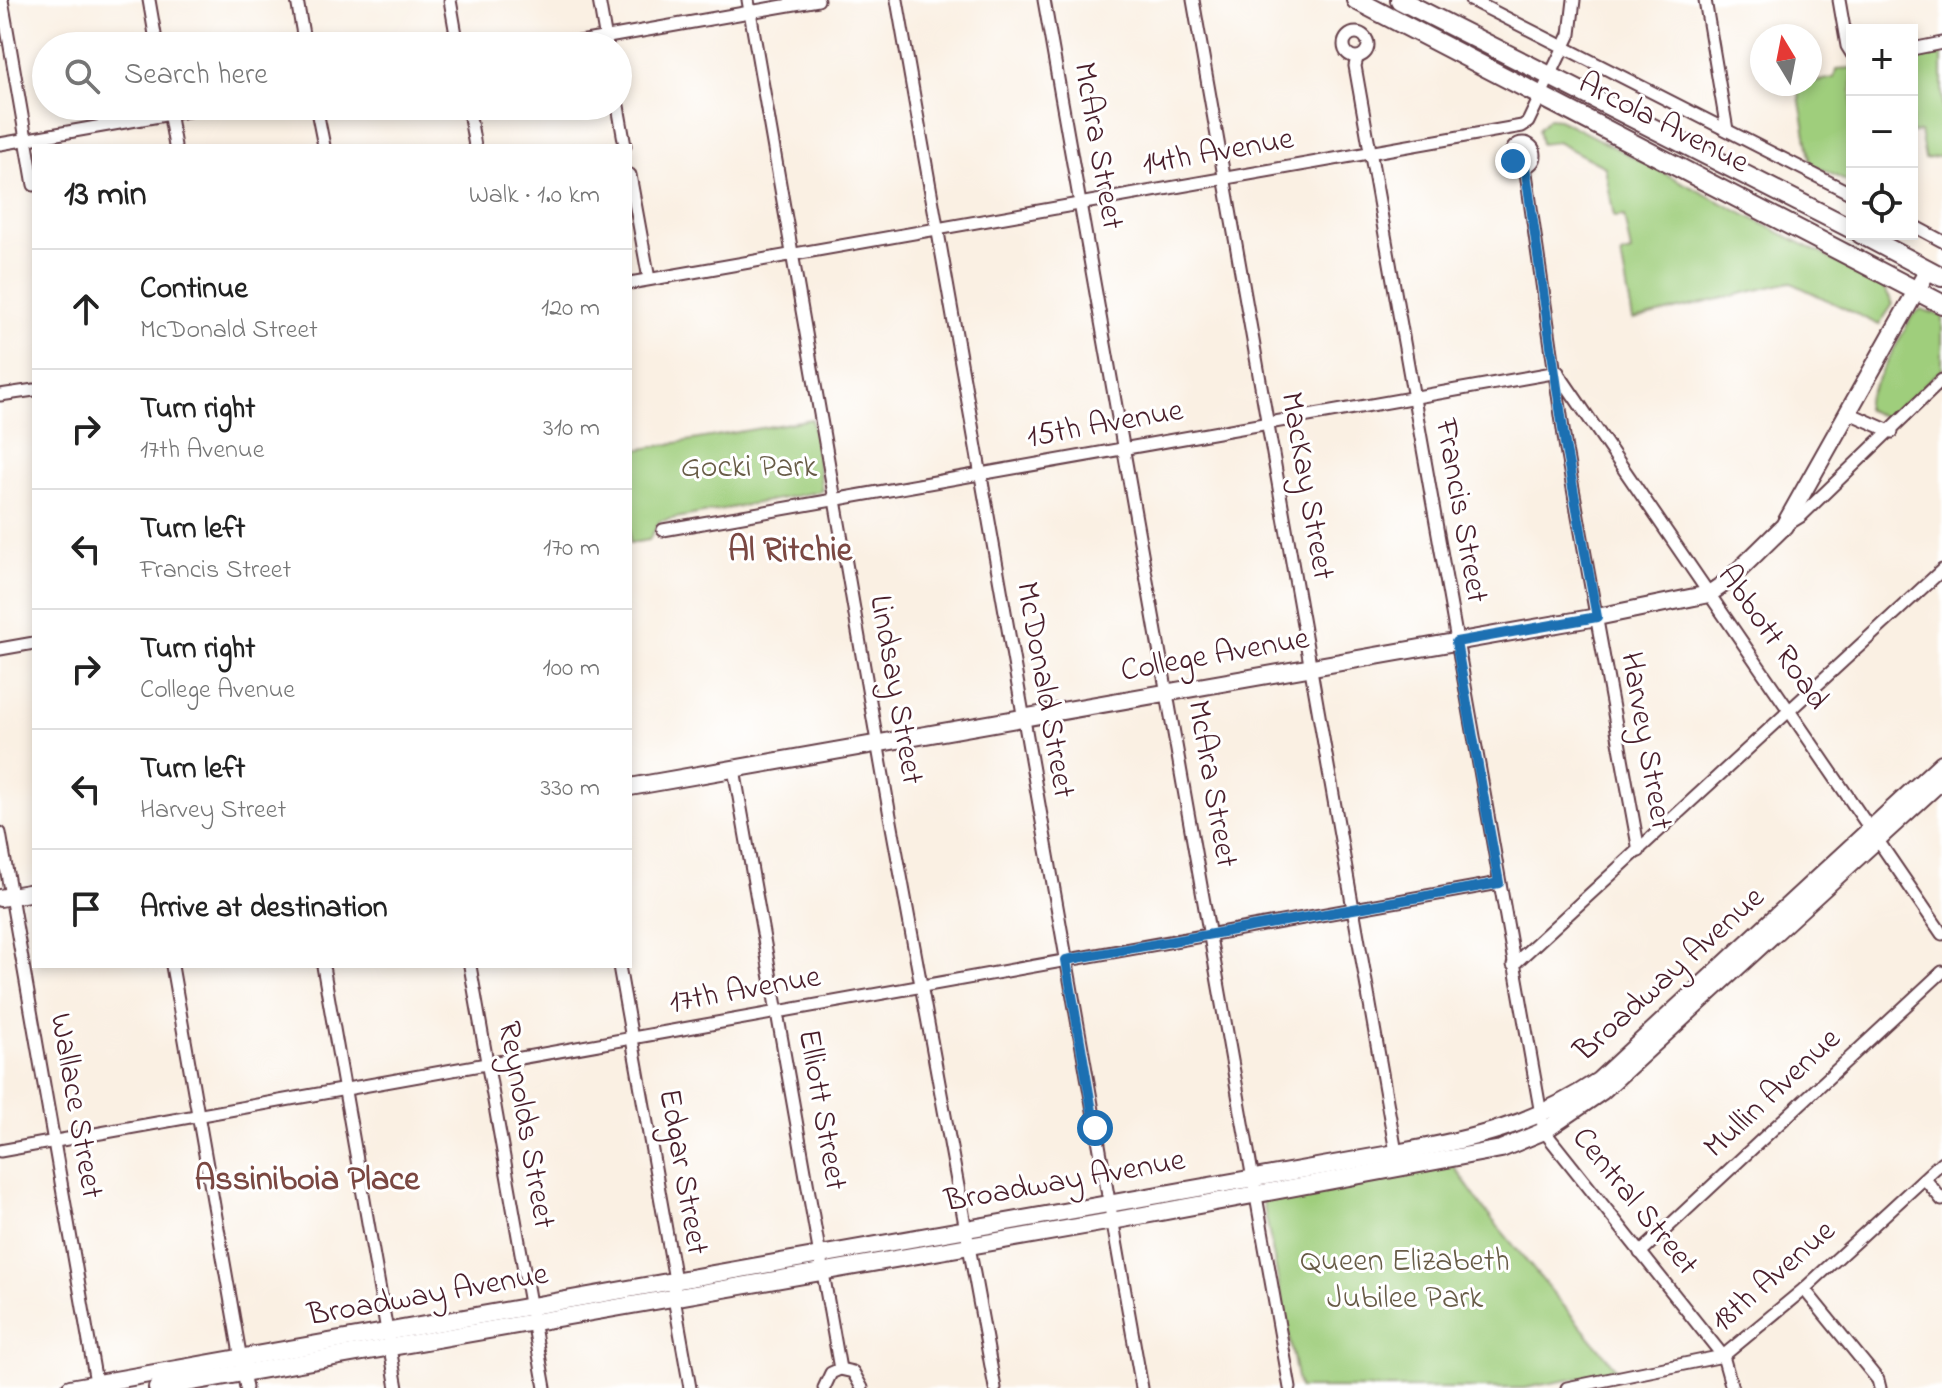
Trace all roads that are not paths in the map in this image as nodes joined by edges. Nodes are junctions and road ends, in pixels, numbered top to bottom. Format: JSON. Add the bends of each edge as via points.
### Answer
{"nodes":[{"id":1,"x":2,"y":0,"type":"edge"},
{"id":2,"x":149,"y":0,"type":"edge"},
{"id":3,"x":297,"y":0,"type":"edge"},
{"id":4,"x":450,"y":0,"type":"edge"},
{"id":5,"x":599,"y":0,"type":"edge"},
{"id":6,"x":818,"y":0,"type":"edge"},
{"id":7,"x":897,"y":0,"type":"edge"},
{"id":8,"x":1044,"y":0,"type":"edge"},
{"id":9,"x":1193,"y":0,"type":"edge"},
{"id":10,"x":1356,"y":0,"type":"edge"},
{"id":11,"x":1400,"y":0,"type":"edge"},
{"id":12,"x":1471,"y":0,"type":"edge"},
{"id":13,"x":1574,"y":0,"type":"edge"},
{"id":14,"x":1705,"y":0,"type":"edge"},
{"id":15,"x":1839,"y":0,"type":"edge"},
{"id":16,"x":749,"y":6,"type":"edge"},
{"id":17,"x":155,"y":32,"type":"edge"},
{"id":18,"x":303,"y":32,"type":"edge"},
{"id":19,"x":456,"y":32,"type":"edge"},
{"id":20,"x":604,"y":32,"type":"edge"},
{"id":21,"x":632,"y":35,"type":"edge"},
{"id":22,"x":1846,"y":35,"type":"edge"},
{"id":23,"x":1942,"y":43,"type":"edge"},
{"id":24,"x":1565,"y":47,"type":"junction"},
{"id":25,"x":1918,"y":48,"type":"edge"},
{"id":26,"x":1357,"y":58,"type":"dead end"},
{"id":27,"x":1550,"y":76,"type":"junction"},
{"id":28,"x":1540,"y":95,"type":"junction"},
{"id":29,"x":121,"y":120,"type":"edge"},
{"id":30,"x":170,"y":120,"type":"edge"},
{"id":31,"x":319,"y":120,"type":"edge"},
{"id":32,"x":470,"y":120,"type":"edge"},
{"id":33,"x":620,"y":120,"type":"edge"},
{"id":34,"x":1727,"y":130,"type":"junction"},
{"id":35,"x":26,"y":140,"type":"junction"},
{"id":36,"x":0,"y":144,"type":"edge"},
{"id":37,"x":175,"y":144,"type":"edge"},
{"id":38,"x":324,"y":144,"type":"edge"},
{"id":39,"x":475,"y":144,"type":"edge"},
{"id":40,"x":625,"y":144,"type":"edge"},
{"id":41,"x":1370,"y":153,"type":"junction"},
{"id":42,"x":1525,"y":166,"type":"dead end"},
{"id":43,"x":32,"y":174,"type":"edge"},
{"id":44,"x":1222,"y":179,"type":"junction"},
{"id":45,"x":632,"y":186,"type":"edge"},
{"id":46,"x":1846,"y":191,"type":"edge"},
{"id":47,"x":1082,"y":204,"type":"junction"},
{"id":48,"x":1846,"y":226,"type":"edge"},
{"id":49,"x":1918,"y":228,"type":"edge"},
{"id":50,"x":937,"y":229,"type":"junction"},
{"id":51,"x":1872,"y":240,"type":"edge"},
{"id":52,"x":1942,"y":241,"type":"edge"},
{"id":53,"x":793,"y":254,"type":"junction"},
{"id":54,"x":1935,"y":274,"type":"edge"},
{"id":55,"x":649,"y":279,"type":"junction"},
{"id":56,"x":632,"y":283,"type":"edge"},
{"id":57,"x":1916,"y":291,"type":"junction"},
{"id":58,"x":1942,"y":304,"type":"edge"},
{"id":59,"x":1558,"y":372,"type":"junction"},
{"id":60,"x":1942,"y":380,"type":"edge"},
{"id":61,"x":32,"y":390,"type":"edge"},
{"id":62,"x":0,"y":395,"type":"edge"},
{"id":63,"x":1413,"y":397,"type":"junction"},
{"id":64,"x":1849,"y":413,"type":"junction"},
{"id":65,"x":1269,"y":423,"type":"junction"},
{"id":66,"x":1892,"y":432,"type":"junction"},
{"id":67,"x":1125,"y":449,"type":"junction"},
{"id":68,"x":980,"y":474,"type":"junction"},
{"id":69,"x":836,"y":500,"type":"junction"},
{"id":70,"x":1784,"y":526,"type":"junction"},
{"id":71,"x":663,"y":530,"type":"dead end"},
{"id":72,"x":1942,"y":570,"type":"edge"},
{"id":73,"x":1709,"y":594,"type":"junction"},
{"id":74,"x":1597,"y":617,"type":"junction"},
{"id":75,"x":1456,"y":642,"type":"junction"},
{"id":76,"x":32,"y":643,"type":"edge"},
{"id":77,"x":0,"y":649,"type":"edge"},
{"id":78,"x":1311,"y":668,"type":"junction"},
{"id":79,"x":1168,"y":693,"type":"junction"},
{"id":80,"x":1790,"y":709,"type":"junction"},
{"id":81,"x":1023,"y":718,"type":"junction"},
{"id":82,"x":877,"y":744,"type":"junction"},
{"id":83,"x":1942,"y":763,"type":"edge"},
{"id":84,"x":734,"y":769,"type":"junction"},
{"id":85,"x":1942,"y":780,"type":"edge"},
{"id":86,"x":632,"y":787,"type":"edge"},
{"id":87,"x":0,"y":833,"type":"edge"},
{"id":88,"x":1875,"y":833,"type":"junction"},
{"id":89,"x":1639,"y":851,"type":"junction"},
{"id":90,"x":1499,"y":883,"type":"junction"},
{"id":91,"x":32,"y":892,"type":"edge"},
{"id":92,"x":6,"y":897,"type":"edge"},
{"id":93,"x":1355,"y":909,"type":"junction"},
{"id":94,"x":1211,"y":934,"type":"junction"},
{"id":95,"x":1942,"y":934,"type":"edge"},
{"id":96,"x":1066,"y":960,"type":"junction"},
{"id":97,"x":1513,"y":965,"type":"junction"},
{"id":98,"x":172,"y":968,"type":"edge"},
{"id":99,"x":323,"y":968,"type":"edge"},
{"id":100,"x":470,"y":968,"type":"edge"},
{"id":101,"x":619,"y":968,"type":"edge"},
{"id":102,"x":1942,"y":972,"type":"edge"},
{"id":103,"x":920,"y":986,"type":"junction"},
{"id":104,"x":776,"y":1012,"type":"junction"},
{"id":105,"x":632,"y":1038,"type":"junction"},
{"id":106,"x":487,"y":1064,"type":"junction"},
{"id":107,"x":345,"y":1089,"type":"junction"},
{"id":108,"x":198,"y":1115,"type":"junction"},
{"id":109,"x":1542,"y":1123,"type":"junction"},
{"id":110,"x":54,"y":1141,"type":"junction"},
{"id":111,"x":0,"y":1151,"type":"edge"},
{"id":112,"x":1397,"y":1161,"type":"junction"},
{"id":113,"x":1942,"y":1162,"type":"edge"},
{"id":114,"x":1925,"y":1179,"type":"junction"},
{"id":115,"x":1253,"y":1186,"type":"junction"},
{"id":116,"x":1942,"y":1200,"type":"edge"},
{"id":117,"x":1108,"y":1203,"type":"junction"},
{"id":118,"x":1112,"y":1221,"type":"junction"},
{"id":119,"x":966,"y":1229,"type":"junction"},
{"id":120,"x":969,"y":1246,"type":"junction"},
{"id":121,"x":1640,"y":1253,"type":"junction"},
{"id":122,"x":821,"y":1254,"type":"junction"},
{"id":123,"x":824,"y":1272,"type":"junction"},
{"id":124,"x":675,"y":1280,"type":"junction"},
{"id":125,"x":1804,"y":1289,"type":"junction"},
{"id":126,"x":674,"y":1298,"type":"junction"},
{"id":127,"x":532,"y":1314,"type":"junction"},
{"id":128,"x":389,"y":1339,"type":"junction"},
{"id":129,"x":1723,"y":1356,"type":"junction"},
{"id":130,"x":840,"y":1369,"type":"junction"},
{"id":131,"x":243,"y":1373,"type":"edge"},
{"id":132,"x":97,"y":1386,"type":"edge"},
{"id":133,"x":1588,"y":1386,"type":"edge"},
{"id":134,"x":70,"y":1388,"type":"edge"},
{"id":135,"x":157,"y":1388,"type":"edge"},
{"id":136,"x":397,"y":1388,"type":"edge"},
{"id":137,"x":545,"y":1388,"type":"edge"},
{"id":138,"x":690,"y":1388,"type":"edge"},
{"id":139,"x":824,"y":1388,"type":"edge"},
{"id":140,"x":862,"y":1388,"type":"edge"},
{"id":141,"x":995,"y":1388,"type":"edge"},
{"id":142,"x":1142,"y":1388,"type":"edge"},
{"id":143,"x":1290,"y":1388,"type":"edge"},
{"id":144,"x":1567,"y":1388,"type":"edge"},
{"id":145,"x":1732,"y":1388,"type":"edge"},
{"id":146,"x":1880,"y":1388,"type":"edge"}],
"edges":[{"from":1,"to":35,"type":"street"},
{"from":2,"to":17,"type":"street"},
{"from":3,"to":18,"type":"street"},
{"from":4,"to":19,"type":"street"},
{"from":5,"to":20,"type":"street"},
{"from":6,"to":16,"type":"street"},
{"from":7,"to":50,"type":"street","name":"McDonald Street"},
{"from":8,"to":47,"type":"street","name":"McAra Street"},
{"from":9,"to":44,"type":"street","name":"MacKay Street"},
{"from":10,"to":28,"type":"main road","name":"Arcola Avenue"},
{"from":11,"to":27,"type":"main road","name":"Arcola Avenue"},
{"from":12,"to":24,"type":"street"},
{"from":13,"to":24,"type":"street","name":"14th Avenue","via":[[1574,23]]},
{"from":14,"to":34,"type":"street"},
{"from":15,"to":22,"type":"street"},
{"from":16,"to":21,"type":"street"},
{"from":16,"to":53,"type":"street","name":"Lindsay Street"},
{"from":23,"to":25,"type":"street"},
{"from":24,"to":27,"type":"street","name":"14th Avenue"},
{"from":24,"to":34,"type":"street"},
{"from":26,"to":41,"type":"street","name":"Francis Street"},
{"from":27,"to":28,"type":"street","name":"14th Avenue"},
{"from":27,"to":48,"type":"main road","name":"Arcola Avenue"},
{"from":28,"to":41,"type":"street","name":"14th Avenue","via":[[1522,126]]},
{"from":28,"to":57,"type":"main road","name":"Arcola Avenue"},
{"from":29,"to":35,"type":"street"},
{"from":30,"to":37,"type":"street"},
{"from":31,"to":38,"type":"street"},
{"from":32,"to":39,"type":"street"},
{"from":33,"to":40,"type":"street"},
{"from":34,"to":46,"type":"street"},
{"from":35,"to":36,"type":"street"},
{"from":35,"to":43,"type":"street"},
{"from":41,"to":44,"type":"street","name":"14th Avenue"},
{"from":41,"to":63,"type":"street","name":"Francis Street"},
{"from":42,"to":59,"type":"street","name":"Harvey Street"},
{"from":44,"to":47,"type":"street","name":"14th Avenue"},
{"from":44,"to":65,"type":"street","name":"MacKay Street"},
{"from":45,"to":55,"type":"street"},
{"from":47,"to":50,"type":"street","name":"14th Avenue"},
{"from":47,"to":67,"type":"street","name":"McAra Street"},
{"from":49,"to":52,"type":"street"},
{"from":50,"to":53,"type":"street","name":"14th Avenue"},
{"from":50,"to":68,"type":"street","name":"McDonald Street"},
{"from":51,"to":54,"type":"main road"},
{"from":53,"to":55,"type":"street","name":"14th Avenue"},
{"from":53,"to":69,"type":"street","name":"Lindsay Street"},
{"from":54,"to":57,"type":"street","name":"College Avenue"},
{"from":55,"to":56,"type":"street","name":"14th Avenue"},
{"from":57,"to":58,"type":"main road","name":"Arcola Avenue"},
{"from":57,"to":64,"type":"street","name":"College Avenue"},
{"from":59,"to":63,"type":"street","name":"15th Avenue"},
{"from":59,"to":73,"type":"street","name":"Abbott Road"},
{"from":59,"to":74,"type":"street","name":"Harvey Street","via":[[1566,450]]},
{"from":60,"to":66,"type":"street","name":"College Avenue"},
{"from":61,"to":62,"type":"street"},
{"from":63,"to":65,"type":"street","name":"15th Avenue"},
{"from":63,"to":75,"type":"street","name":"Francis Street"},
{"from":64,"to":66,"type":"street"},
{"from":64,"to":70,"type":"street","name":"College Avenue"},
{"from":65,"to":67,"type":"street","name":"15th Avenue"},
{"from":65,"to":78,"type":"street","name":"MacKay Street"},
{"from":66,"to":70,"type":"street","name":"College Avenue"},
{"from":67,"to":68,"type":"street","name":"15th Avenue"},
{"from":67,"to":79,"type":"street","name":"McAra Street"},
{"from":68,"to":69,"type":"street","name":"15th Avenue"},
{"from":68,"to":81,"type":"street","name":"McDonald Street"},
{"from":69,"to":71,"type":"street","name":"15th Avenue"},
{"from":69,"to":82,"type":"street","name":"Lindsay Street"},
{"from":70,"to":73,"type":"street","name":"College Avenue"},
{"from":72,"to":80,"type":"street"},
{"from":73,"to":74,"type":"street","name":"College Avenue"},
{"from":73,"to":80,"type":"street","name":"Abbott Road"},
{"from":74,"to":75,"type":"street","name":"College Avenue"},
{"from":74,"to":89,"type":"street","name":"Harvey Street"},
{"from":75,"to":78,"type":"street","name":"College Avenue"},
{"from":75,"to":90,"type":"street","name":"Francis Street"},
{"from":76,"to":77,"type":"street"},
{"from":78,"to":79,"type":"street","name":"College Avenue"},
{"from":78,"to":93,"type":"street","name":"MacKay Street"},
{"from":79,"to":81,"type":"street","name":"College Avenue"},
{"from":79,"to":94,"type":"street","name":"McAra Street"},
{"from":80,"to":88,"type":"street","name":"Abbott Road"},
{"from":80,"to":89,"type":"street"},
{"from":81,"to":82,"type":"street","name":"College Avenue"},
{"from":81,"to":96,"type":"street","name":"McDonald Street"},
{"from":82,"to":84,"type":"street","name":"College Avenue"},
{"from":82,"to":103,"type":"street","name":"Lindsay Street"},
{"from":83,"to":88,"type":"street","name":"Broadway Avenue"},
{"from":84,"to":86,"type":"street","name":"College Avenue"},
{"from":84,"to":104,"type":"street","name":"Elliott Street"},
{"from":85,"to":88,"type":"street","name":"Broadway Avenue"},
{"from":87,"to":92,"type":"street","name":"Wallace Street"},
{"from":88,"to":95,"type":"street","name":"Abbott Road"},
{"from":88,"to":109,"type":"street","name":"Broadway Avenue","via":[[1601,1092]]},
{"from":89,"to":97,"type":"street"},
{"from":90,"to":93,"type":"street","name":"17th Avenue"},
{"from":90,"to":97,"type":"street","name":"Francis Street"},
{"from":91,"to":92,"type":"street"},
{"from":92,"to":110,"type":"street","name":"Wallace Street"},
{"from":93,"to":94,"type":"street","name":"17th Avenue"},
{"from":93,"to":112,"type":"street","name":"MacKay Street"},
{"from":94,"to":96,"type":"street","name":"17th Avenue"},
{"from":94,"to":115,"type":"street","name":"McAra Street"},
{"from":96,"to":103,"type":"street","name":"17th Avenue"},
{"from":96,"to":117,"type":"street","name":"McDonald Street"},
{"from":97,"to":109,"type":"street","name":"Francis Street"},
{"from":98,"to":108,"type":"street"},
{"from":99,"to":107,"type":"street"},
{"from":100,"to":106,"type":"street","name":"Reynolds Street"},
{"from":101,"to":105,"type":"street","name":"Edgar Street"},
{"from":102,"to":121,"type":"street","name":"Mullin Avenue"},
{"from":103,"to":104,"type":"street","name":"17th Avenue"},
{"from":103,"to":119,"type":"street","name":"Lindsay Street"},
{"from":104,"to":105,"type":"street","name":"17th Avenue"},
{"from":104,"to":122,"type":"street","name":"Elliott Street"},
{"from":105,"to":106,"type":"street","name":"17th Avenue"},
{"from":105,"to":124,"type":"street","name":"Edgar Street"},
{"from":106,"to":107,"type":"street","name":"17th Avenue"},
{"from":106,"to":127,"type":"street","name":"Reynolds Street"},
{"from":107,"to":108,"type":"street","name":"17th Avenue"},
{"from":107,"to":128,"type":"street"},
{"from":108,"to":110,"type":"street","name":"17th Avenue"},
{"from":108,"to":131,"type":"street"},
{"from":109,"to":112,"type":"street","name":"Broadway Avenue","via":[[1501,1149]]},
{"from":109,"to":121,"type":"street","name":"Central Street"},
{"from":110,"to":111,"type":"street","name":"17th Avenue"},
{"from":110,"to":132,"type":"street","name":"Wallace Street"},
{"from":112,"to":115,"type":"street","name":"Broadway Avenue"},
{"from":113,"to":114,"type":"street","name":"18th Avenue"},
{"from":114,"to":116,"type":"street"},
{"from":114,"to":125,"type":"street","name":"18th Avenue"},
{"from":115,"to":117,"type":"street","name":"Broadway Avenue"},
{"from":115,"to":118,"type":"street","name":"Broadway Avenue"},
{"from":115,"to":143,"type":"street","name":"McAra Street"},
{"from":117,"to":118,"type":"street","name":"McDonald Street"},
{"from":117,"to":119,"type":"street","name":"Broadway Avenue"},
{"from":118,"to":120,"type":"street","name":"Broadway Avenue"},
{"from":118,"to":142,"type":"street","name":"McDonald Street"},
{"from":119,"to":120,"type":"street","name":"Lindsay Street"},
{"from":119,"to":122,"type":"street","name":"Broadway Avenue"},
{"from":120,"to":123,"type":"street","name":"Broadway Avenue"},
{"from":120,"to":141,"type":"street","name":"Lindsay Street"},
{"from":121,"to":129,"type":"street","name":"Central Street"},
{"from":122,"to":123,"type":"street","name":"Elliott Street"},
{"from":122,"to":124,"type":"street","name":"Broadway Avenue"},
{"from":123,"to":126,"type":"street","name":"Broadway Avenue"},
{"from":123,"to":130,"type":"street","name":"Elliott Street"},
{"from":124,"to":126,"type":"street","name":"Edgar Street"},
{"from":124,"to":127,"type":"street","name":"Broadway Avenue"},
{"from":125,"to":129,"type":"street","name":"18th Avenue"},
{"from":125,"to":146,"type":"street"},
{"from":126,"to":127,"type":"street","name":"Broadway Avenue"},
{"from":126,"to":138,"type":"street","name":"Edgar Street"},
{"from":127,"to":128,"type":"street","name":"Broadway Avenue"},
{"from":127,"to":137,"type":"street","name":"Reynolds Street"},
{"from":128,"to":131,"type":"street","name":"Broadway Avenue"},
{"from":128,"to":136,"type":"street"},
{"from":129,"to":133,"type":"street","name":"18th Avenue"},
{"from":129,"to":145,"type":"street"},
{"from":130,"to":139,"type":"street","via":[[831,1373]]},
{"from":130,"to":140,"type":"street","via":[[853,1372]]},
{"from":131,"to":132,"type":"street","name":"Broadway Avenue"},
{"from":131,"to":135,"type":"street","name":"Broadway Avenue"},
{"from":132,"to":134,"type":"street","name":"Broadway Avenue"},
{"from":133,"to":144,"type":"street","name":"18th Avenue"}]}
